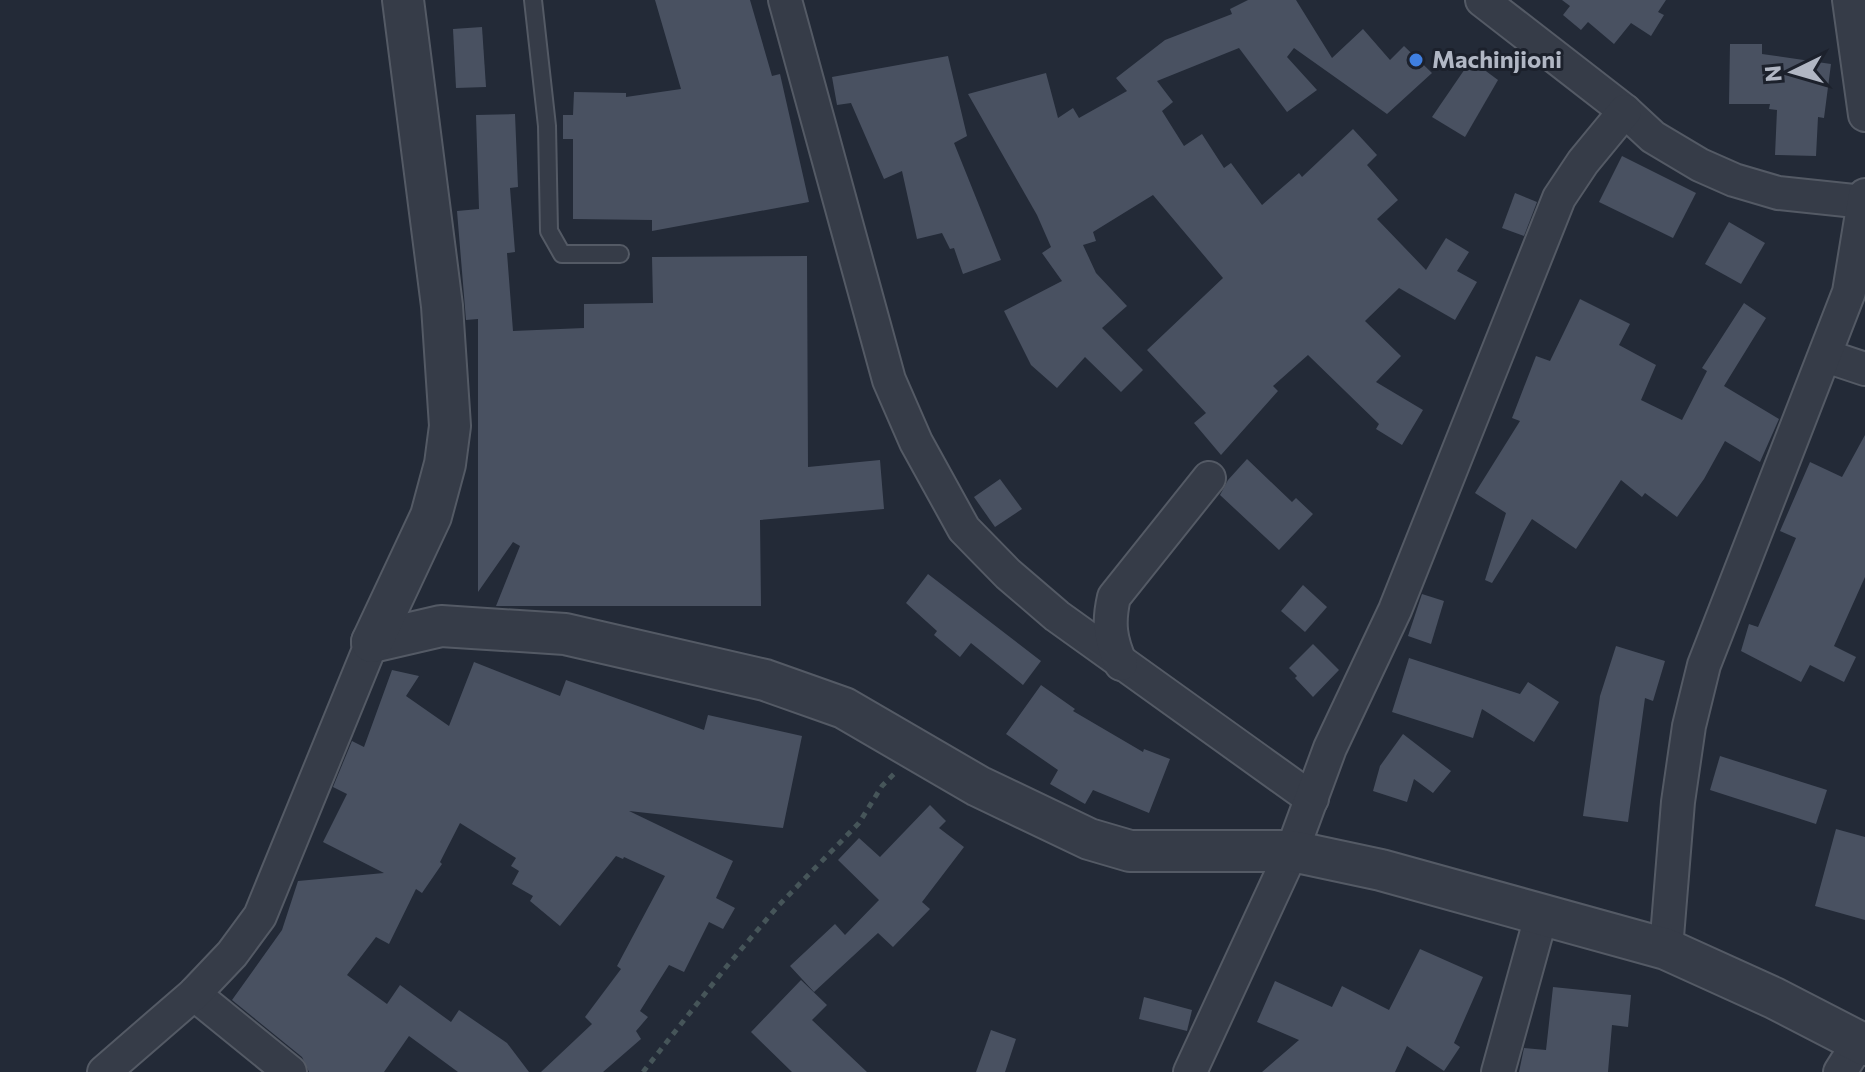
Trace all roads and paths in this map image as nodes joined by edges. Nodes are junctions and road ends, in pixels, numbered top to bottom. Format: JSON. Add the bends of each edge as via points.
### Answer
{"nodes":[{"id":1,"x":403,"y":0,"type":"edge"},
{"id":2,"x":533,"y":0,"type":"edge"},
{"id":3,"x":785,"y":0,"type":"edge"},
{"id":4,"x":1482,"y":0,"type":"edge"},
{"id":5,"x":1849,"y":0,"type":"edge"},
{"id":6,"x":1625,"y":111,"type":"junction"},
{"id":7,"x":1865,"y":115,"type":"edge"},
{"id":8,"x":1865,"y":195,"type":"edge"},
{"id":9,"x":1865,"y":202,"type":"edge"},
{"id":10,"x":620,"y":254,"type":"dead end"},
{"id":11,"x":1826,"y":356,"type":"junction"},
{"id":12,"x":1865,"y":369,"type":"edge"},
{"id":13,"x":1209,"y":478,"type":"dead end"},
{"id":14,"x":372,"y":642,"type":"junction"},
{"id":15,"x":1121,"y":664,"type":"junction"},
{"id":16,"x":931,"y":758,"type":"junction"},
{"id":17,"x":1312,"y":799,"type":"junction"},
{"id":18,"x":1292,"y":851,"type":"junction"},
{"id":19,"x":1542,"y":913,"type":"junction"},
{"id":20,"x":1666,"y":949,"type":"junction"},
{"id":21,"x":194,"y":994,"type":"junction"},
{"id":22,"x":1854,"y":1053,"type":"edge"},
{"id":23,"x":104,"y":1072,"type":"edge"},
{"id":24,"x":290,"y":1072,"type":"edge"},
{"id":25,"x":643,"y":1072,"type":"edge"},
{"id":26,"x":1190,"y":1072,"type":"edge"},
{"id":27,"x":1498,"y":1072,"type":"edge"}],
"edges":[{"from":1,"to":14,"type":"street","via":[[442,306],[450,426],[431,516]]},
{"from":2,"to":10,"type":"lane","via":[[547,126],[549,231],[562,254]]},
{"from":3,"to":15,"type":"street","via":[[889,380],[916,442],[964,529],[1008,574]]},
{"from":4,"to":6,"type":"street"},
{"from":5,"to":7,"type":"street"},
{"from":6,"to":9,"type":"street","via":[[1653,137],[1734,180],[1778,193]]},
{"from":6,"to":17,"type":"street","via":[[1559,198],[1395,610],[1330,748]]},
{"from":8,"to":9,"type":"street"},
{"from":9,"to":11,"type":"street","via":[[1849,292]]},
{"from":11,"to":12,"type":"street"},
{"from":11,"to":20,"type":"street","via":[[1704,665],[1680,787]]},
{"from":13,"to":15,"type":"street","via":[[1114,597],[1111,641]]},
{"from":14,"to":16,"type":"street","via":[[441,626],[579,637],[778,685],[844,708]]},
{"from":14,"to":21,"type":"street","via":[[260,916]]},
{"from":15,"to":17,"type":"street"},
{"from":16,"to":18,"type":"street","via":[[1049,821],[1130,851]]},
{"from":16,"to":25,"type":"path","via":[[890,776],[859,823],[768,918]]},
{"from":17,"to":18,"type":"street"},
{"from":18,"to":19,"type":"street"},
{"from":18,"to":26,"type":"street"},
{"from":19,"to":20,"type":"street"},
{"from":19,"to":27,"type":"street"},
{"from":20,"to":22,"type":"street","via":[[1774,998]]},
{"from":21,"to":23,"type":"street"},
{"from":21,"to":24,"type":"street"}]}
